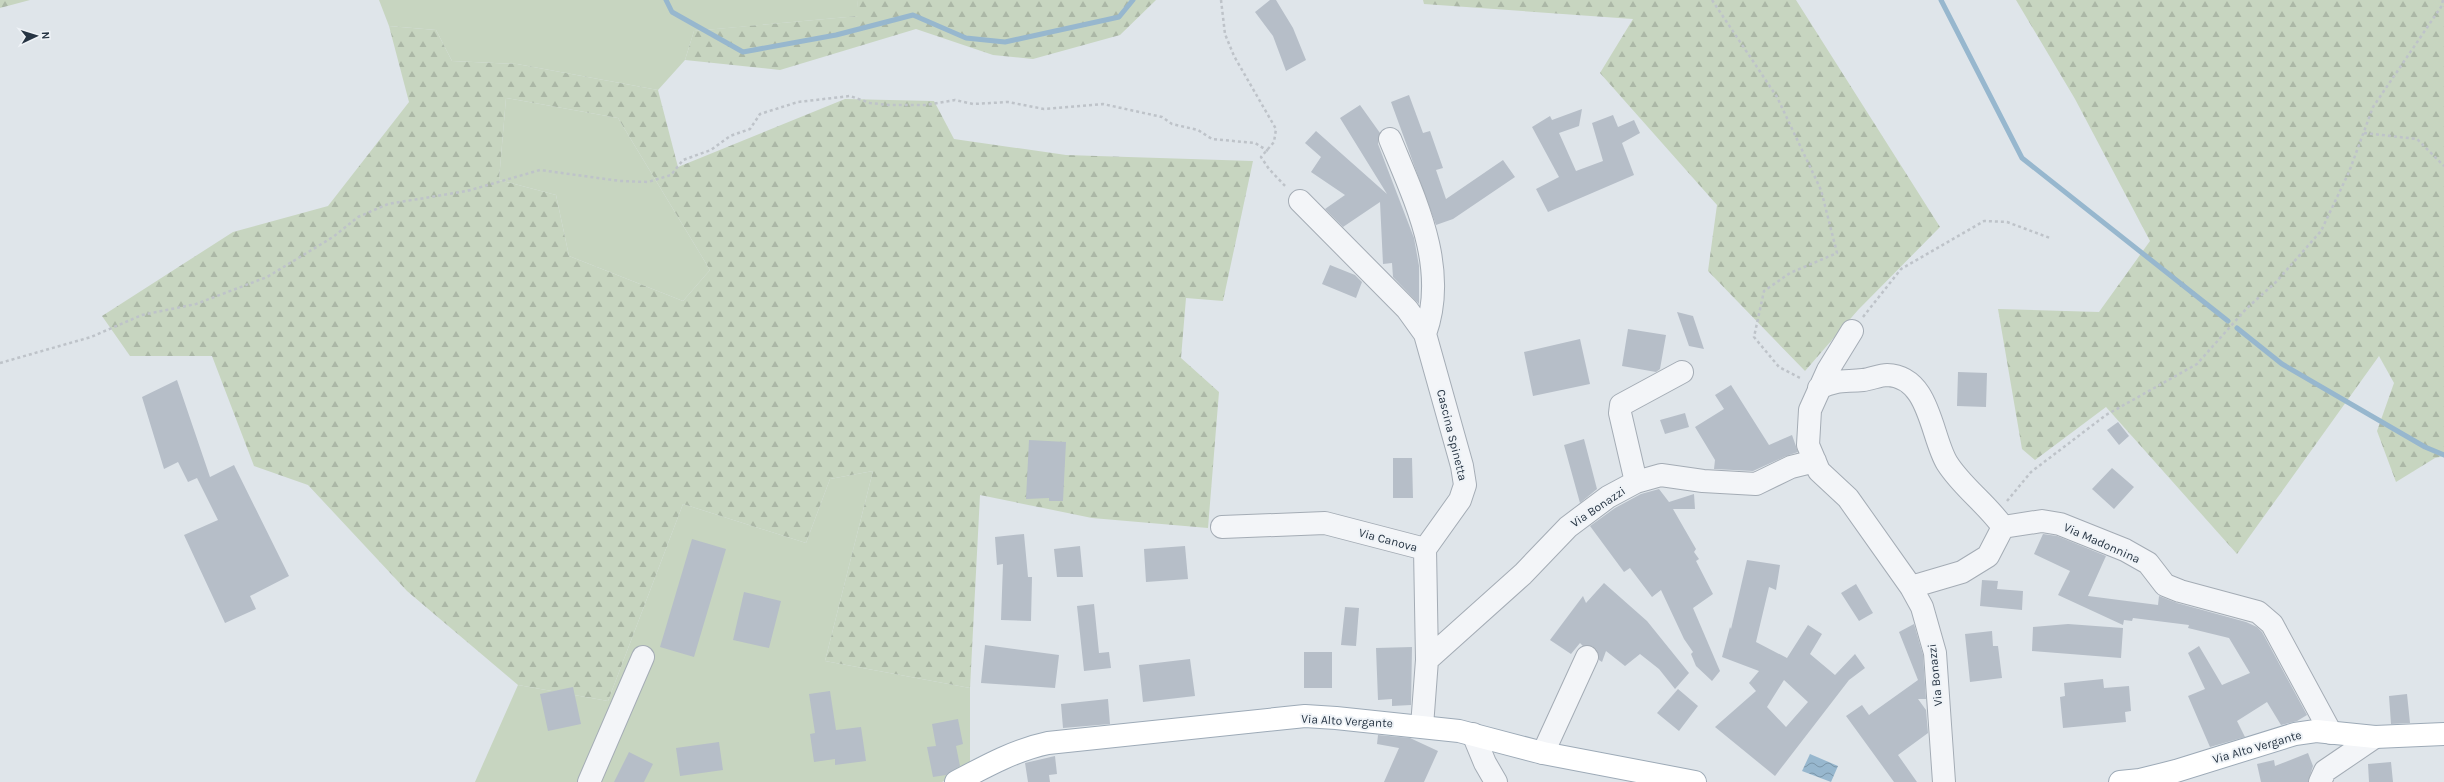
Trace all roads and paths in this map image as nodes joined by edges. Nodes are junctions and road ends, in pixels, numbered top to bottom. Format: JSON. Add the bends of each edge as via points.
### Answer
{"nodes":[{"id":1,"x":1221,"y":0,"type":"edge"},
{"id":2,"x":1712,"y":0,"type":"edge"},
{"id":3,"x":2443,"y":0,"type":"edge"},
{"id":4,"x":2364,"y":133,"type":"junction"},
{"id":5,"x":1390,"y":139,"type":"dead end"},
{"id":6,"x":1268,"y":151,"type":"junction"},
{"id":7,"x":2444,"y":166,"type":"edge"},
{"id":8,"x":1300,"y":201,"type":"joint"},
{"id":9,"x":2050,"y":238,"type":"dead end"},
{"id":10,"x":1852,"y":331,"type":"joint"},
{"id":11,"x":1425,"y":334,"type":"junction"},
{"id":12,"x":0,"y":363,"type":"edge"},
{"id":13,"x":1682,"y":372,"type":"dead end"},
{"id":14,"x":1820,"y":388,"type":"junction"},
{"id":15,"x":1815,"y":461,"type":"junction"},
{"id":16,"x":1636,"y":482,"type":"junction"},
{"id":17,"x":1999,"y":521,"type":"junction"},
{"id":18,"x":1222,"y":527,"type":"dead end"},
{"id":19,"x":1425,"y":550,"type":"junction"},
{"id":20,"x":1911,"y":587,"type":"junction"},
{"id":21,"x":643,"y":657,"type":"dead end"},
{"id":22,"x":1587,"y":657,"type":"dead end"},
{"id":23,"x":1427,"y":660,"type":"junction"},
{"id":24,"x":1422,"y":726,"type":"junction"},
{"id":25,"x":2331,"y":733,"type":"junction"},
{"id":26,"x":2444,"y":734,"type":"edge"},
{"id":27,"x":1476,"y":737,"type":"junction"},
{"id":28,"x":2375,"y":737,"type":"junction"},
{"id":29,"x":1543,"y":753,"type":"junction"},
{"id":30,"x":589,"y":782,"type":"edge"},
{"id":31,"x":956,"y":782,"type":"edge"},
{"id":32,"x":1496,"y":782,"type":"edge"},
{"id":33,"x":1694,"y":782,"type":"edge"},
{"id":34,"x":1944,"y":782,"type":"edge"},
{"id":35,"x":2120,"y":782,"type":"edge"},
{"id":36,"x":2320,"y":782,"type":"edge"}],
"edges":[{"from":1,"to":6,"type":"path","via":[[1225,34],[1234,56],[1276,129],[1274,142]]},
{"from":2,"to":14,"type":"path","via":[[1777,97],[1820,190],[1837,253],[1790,273],[1764,291],[1754,337],[1780,367]]},
{"from":3,"to":4,"type":"path","via":[[2441,8],[2415,48],[2373,107]]},
{"from":4,"to":7,"type":"path","via":[[2417,139]]},
{"from":4,"to":17,"type":"path","via":[[2321,231],[2276,282],[2246,309],[2197,364],[2106,415],[2031,472]]},
{"from":5,"to":11,"type":"street","via":[[1429,240],[1432,316]]},
{"from":6,"to":8,"type":"path","via":[[1261,157]]},
{"from":6,"to":12,"type":"path","via":[[1255,143],[1212,139],[1198,130],[1172,124],[1162,117],[1103,104],[1044,109],[1008,102],[973,104],[955,100],[926,105],[889,105],[870,103],[850,96],[798,102],[760,114],[750,129],[730,136],[711,150],[683,160],[671,174],[648,182],[620,181],[540,170],[467,191],[388,204],[358,217],[333,237],[267,277],[196,304],[142,315],[91,337]]},
{"from":8,"to":11,"type":"street","name":"Cascina Spinetta","via":[[1407,309]]},
{"from":9,"to":10,"type":"path","via":[[2007,222],[1984,221],[1901,269]]},
{"from":10,"to":14,"type":"street","name":"Via Bonazzi"},
{"from":11,"to":19,"type":"street","name":"Cascina Spinetta","via":[[1465,485],[1460,500]]},
{"from":13,"to":16,"type":"street","via":[[1620,406]]},
{"from":14,"to":15,"type":"street","name":"Via Bonazzi","via":[[1810,410],[1808,445]]},
{"from":14,"to":17,"type":"street","via":[[1833,381],[1864,380],[1887,375],[1904,380],[1916,390],[1930,414],[1947,463]]},
{"from":15,"to":16,"type":"street","name":"Via Bonazzi","via":[[1756,484],[1703,481],[1661,475]]},
{"from":15,"to":20,"type":"street","name":"Via Bonazzi","via":[[1819,471],[1848,498]]},
{"from":16,"to":23,"type":"street","name":"Via Bonazzi","via":[[1608,497],[1568,528],[1523,574]]},
{"from":17,"to":20,"type":"street","via":[[1988,556],[1962,572]]},
{"from":17,"to":25,"type":"street","name":"Via Madonnina","via":[[2042,521],[2060,524],[2125,550],[2148,563],[2166,585],[2258,612],[2272,624]]},
{"from":18,"to":19,"type":"street","name":"Via Canova","via":[[1325,523]]},
{"from":19,"to":23,"type":"street","name":"Via Canova"},
{"from":20,"to":34,"type":"street","name":"Via Bonazzi","via":[[1922,607],[1935,653]]},
{"from":21,"to":30,"type":"street"},
{"from":22,"to":29,"type":"street"},
{"from":23,"to":24,"type":"street","name":"Via Canova"},
{"from":24,"to":27,"type":"main road","name":"Via Alto Vergante"},
{"from":24,"to":31,"type":"main road","name":"Via Alto Vergante","via":[[1305,716],[1083,738],[1026,748]]},
{"from":25,"to":28,"type":"main road","name":"Via Alto Vergante"},
{"from":25,"to":35,"type":"main road","name":"Via Alto Vergante","via":[[2316,731],[2295,734],[2176,771]]},
{"from":26,"to":28,"type":"main road","name":"Via Alto Vergante"},
{"from":27,"to":29,"type":"main road","name":"Via Alto Vergante"},
{"from":27,"to":32,"type":"street","via":[[1484,763]]},
{"from":28,"to":36,"type":"street","via":[[2325,771]]},
{"from":29,"to":33,"type":"main road","name":"Via Alto Vergante"}]}
